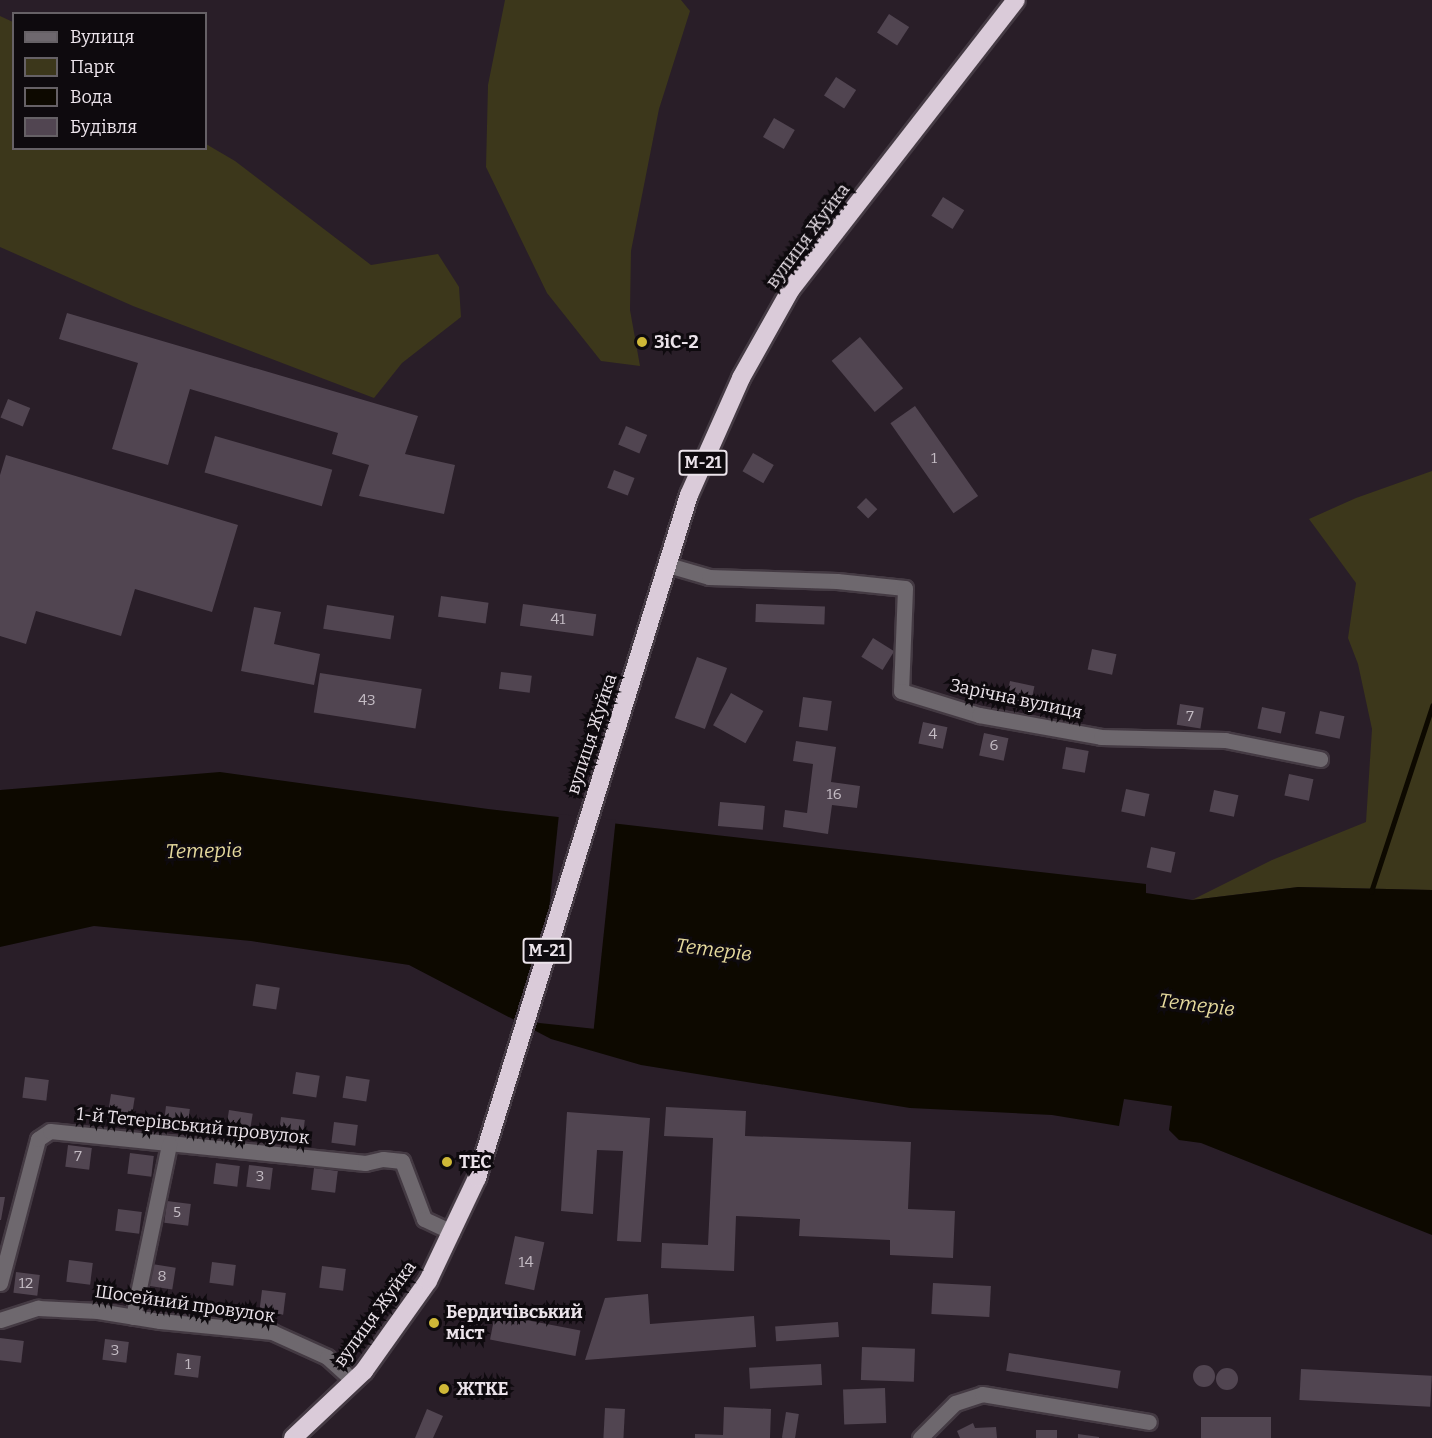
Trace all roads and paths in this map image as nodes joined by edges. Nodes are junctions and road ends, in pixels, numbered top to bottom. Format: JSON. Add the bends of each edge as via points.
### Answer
{"nodes":[{"id":1,"x":1016,"y":0,"type":"edge"},
{"id":2,"x":668,"y":565,"type":"junction"},
{"id":3,"x":1320,"y":759,"type":"dead end"},
{"id":4,"x":169,"y":1144,"type":"junction"},
{"id":5,"x":452,"y":1232,"type":"junction"},
{"id":6,"x":0,"y":1283,"type":"edge"},
{"id":7,"x":133,"y":1317,"type":"junction"},
{"id":8,"x":0,"y":1319,"type":"edge"},
{"id":9,"x":354,"y":1381,"type":"junction"},
{"id":10,"x":1149,"y":1422,"type":"dead end"},
{"id":11,"x":293,"y":1438,"type":"edge"},
{"id":12,"x":920,"y":1438,"type":"edge"}],
"edges":[{"from":1,"to":2,"type":"highway","name":"вулиця Жуйка","number":"М-21","via":[[791,289],[741,378],[689,495]]},
{"from":2,"to":3,"type":"street","name":"Зарічна вулиця","via":[[709,577],[837,581],[905,588],[901,691],[980,715],[1101,736],[1224,740]]},
{"from":2,"to":5,"type":"highway","name":"вулиця Жуйка","number":"М-21","via":[[477,1178]]},
{"from":4,"to":5,"type":"street","name":"1-й Тетерівський провулок","via":[[365,1163],[383,1159],[402,1161],[424,1219]]},
{"from":4,"to":6,"type":"street","name":"1-й Тетерівський провулок","via":[[50,1131],[38,1139]]},
{"from":4,"to":7,"type":"street"},
{"from":5,"to":9,"type":"highway","name":"вулиця Жуйка","number":"М-21","via":[[428,1281]]},
{"from":7,"to":8,"type":"street","name":"Шосейний провулок","via":[[38,1308]]},
{"from":7,"to":9,"type":"street","name":"Шосейний провулок","via":[[272,1332],[327,1357]]},
{"from":9,"to":11,"type":"highway","name":"вулиця Жуйка","number":"М-21"},
{"from":10,"to":12,"type":"street","via":[[982,1394],[955,1403]]}]}
